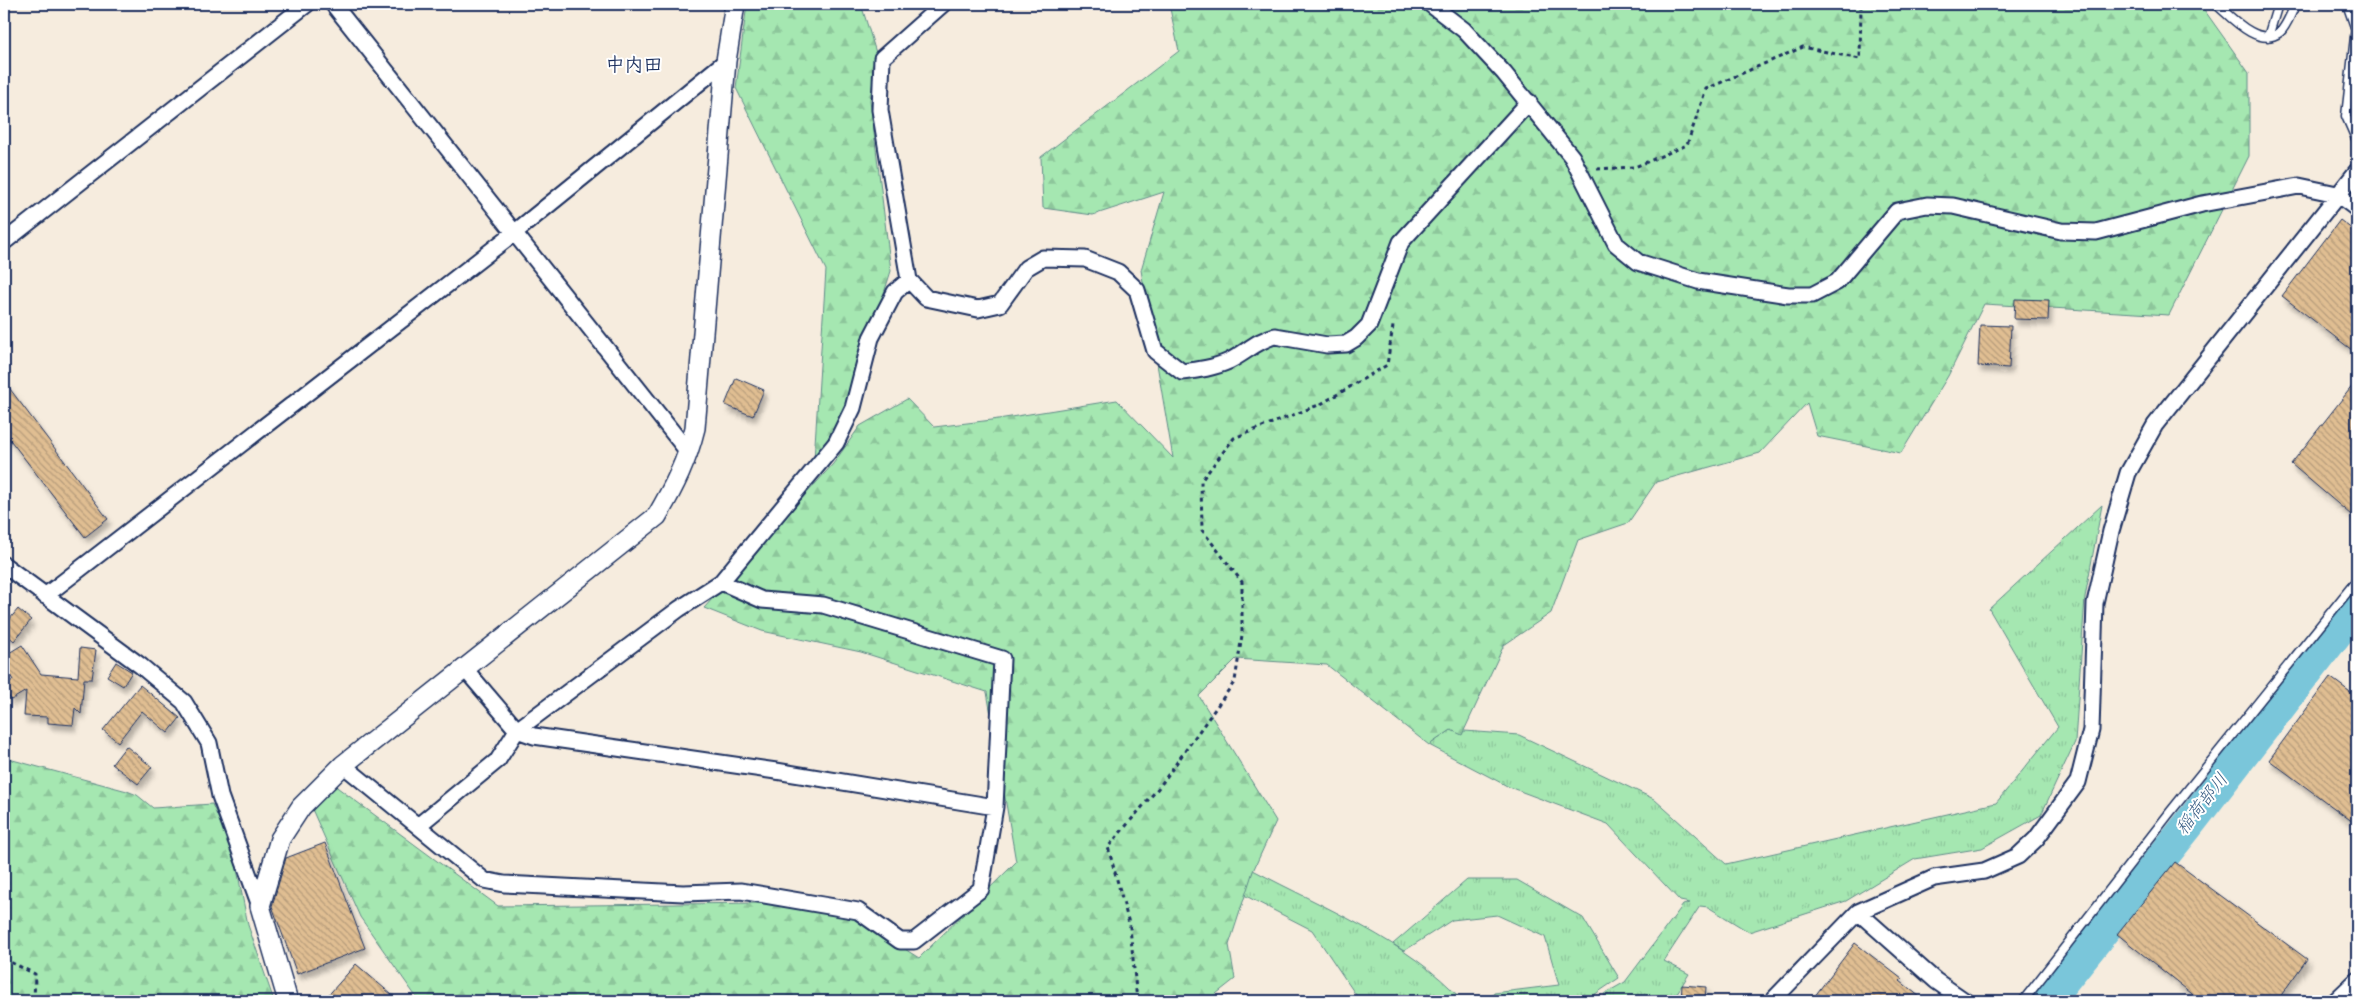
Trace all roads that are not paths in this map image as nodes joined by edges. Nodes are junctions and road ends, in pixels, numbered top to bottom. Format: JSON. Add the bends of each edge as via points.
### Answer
{"nodes":[{"id":1,"x":307,"y":4,"type":"edge"},
{"id":2,"x":333,"y":4,"type":"edge"},
{"id":3,"x":735,"y":4,"type":"edge"},
{"id":4,"x":942,"y":4,"type":"edge"},
{"id":5,"x":1430,"y":4,"type":"edge"},
{"id":6,"x":2216,"y":4,"type":"edge"},
{"id":7,"x":2278,"y":4,"type":"edge"},
{"id":8,"x":2296,"y":4,"type":"edge"},
{"id":9,"x":2347,"y":4,"type":"edge"},
{"id":10,"x":2356,"y":4,"type":"edge"},
{"id":11,"x":2357,"y":15,"type":"edge"},
{"id":12,"x":2357,"y":19,"type":"edge"},
{"id":13,"x":2356,"y":31,"type":"junction"},
{"id":14,"x":2268,"y":37,"type":"junction"},
{"id":15,"x":726,"y":61,"type":"junction"},
{"id":16,"x":1529,"y":102,"type":"junction"},
{"id":17,"x":2357,"y":141,"type":"edge"},
{"id":18,"x":2357,"y":171,"type":"edge"},
{"id":19,"x":2337,"y":194,"type":"junction"},
{"id":20,"x":2357,"y":209,"type":"edge"},
{"id":21,"x":514,"y":233,"type":"junction"},
{"id":22,"x":4,"y":242,"type":"edge"},
{"id":23,"x":909,"y":280,"type":"junction"},
{"id":24,"x":689,"y":453,"type":"junction"},
{"id":25,"x":4,"y":565,"type":"edge"},
{"id":26,"x":2357,"y":580,"type":"edge"},
{"id":27,"x":721,"y":582,"type":"junction"},
{"id":28,"x":45,"y":596,"type":"junction"},
{"id":29,"x":465,"y":669,"type":"junction"},
{"id":30,"x":517,"y":730,"type":"junction"},
{"id":31,"x":343,"y":765,"type":"junction"},
{"id":32,"x":995,"y":807,"type":"junction"},
{"id":33,"x":419,"y":825,"type":"junction"},
{"id":34,"x":260,"y":906,"type":"junction"},
{"id":35,"x":1858,"y":912,"type":"junction"},
{"id":36,"x":2357,"y":980,"type":"edge"},
{"id":37,"x":288,"y":1001,"type":"edge"},
{"id":38,"x":1772,"y":1001,"type":"edge"},
{"id":39,"x":1965,"y":1001,"type":"edge"},
{"id":40,"x":2023,"y":1001,"type":"edge"},
{"id":41,"x":2335,"y":1001,"type":"edge"}],
"edges":[{"from":1,"to":22,"type":"street"},
{"from":2,"to":21,"type":"street"},
{"from":3,"to":15,"type":"street"},
{"from":4,"to":23,"type":"street","via":[[882,58],[880,110]]},
{"from":5,"to":16,"type":"street","via":[[1464,30]]},
{"from":6,"to":14,"type":"lane","via":[[2247,32]]},
{"from":7,"to":14,"type":"lane"},
{"from":8,"to":14,"type":"lane","via":[[2280,32]]},
{"from":9,"to":13,"type":"lane"},
{"from":10,"to":11,"type":"lane"},
{"from":12,"to":13,"type":"lane"},
{"from":13,"to":17,"type":"lane","via":[[2346,116]]},
{"from":15,"to":21,"type":"street"},
{"from":15,"to":24,"type":"street","via":[[695,428]]},
{"from":16,"to":19,"type":"street","via":[[1572,157],[1616,244],[1638,262],[1698,281],[1788,295],[1812,295],[1837,282],[1897,211],[1926,205],[1953,206],[2060,231],[2096,232],[2202,204],[2300,186]]},
{"from":16,"to":23,"type":"street","via":[[1401,242],[1368,325],[1346,344],[1327,345],[1275,336],[1230,361],[1182,372],[1155,352],[1136,290],[1118,272],[1085,259],[1044,258],[1026,268],[1000,304],[978,309],[926,298]]},
{"from":18,"to":19,"type":"street"},
{"from":19,"to":20,"type":"street"},
{"from":19,"to":35,"type":"street","via":[[2156,425],[2128,473],[2095,603],[2091,730],[2078,782],[2036,838],[2018,856],[1984,871],[1934,878]]},
{"from":21,"to":24,"type":"street"},
{"from":21,"to":28,"type":"street"},
{"from":23,"to":27,"type":"street","via":[[895,292],[872,338],[853,408],[836,443]]},
{"from":24,"to":29,"type":"street","via":[[657,516]]},
{"from":25,"to":28,"type":"street"},
{"from":26,"to":40,"type":"lane"},
{"from":27,"to":30,"type":"street","via":[[679,609]]},
{"from":27,"to":32,"type":"street","via":[[762,600],[823,605],[1002,659]]},
{"from":28,"to":34,"type":"street","via":[[142,666],[184,702],[210,743],[220,796]]},
{"from":29,"to":30,"type":"street"},
{"from":29,"to":31,"type":"street"},
{"from":30,"to":32,"type":"street","via":[[534,736]]},
{"from":30,"to":33,"type":"street","via":[[498,760]]},
{"from":31,"to":33,"type":"street"},
{"from":31,"to":34,"type":"street","via":[[301,807],[280,839]]},
{"from":32,"to":33,"type":"street","via":[[981,889],[914,941],[900,941],[858,911],[741,890],[683,893],[504,884],[484,880]]},
{"from":34,"to":37,"type":"street"},
{"from":35,"to":38,"type":"street"},
{"from":35,"to":39,"type":"street","via":[[1936,981]]},
{"from":36,"to":41,"type":"street"}]}
